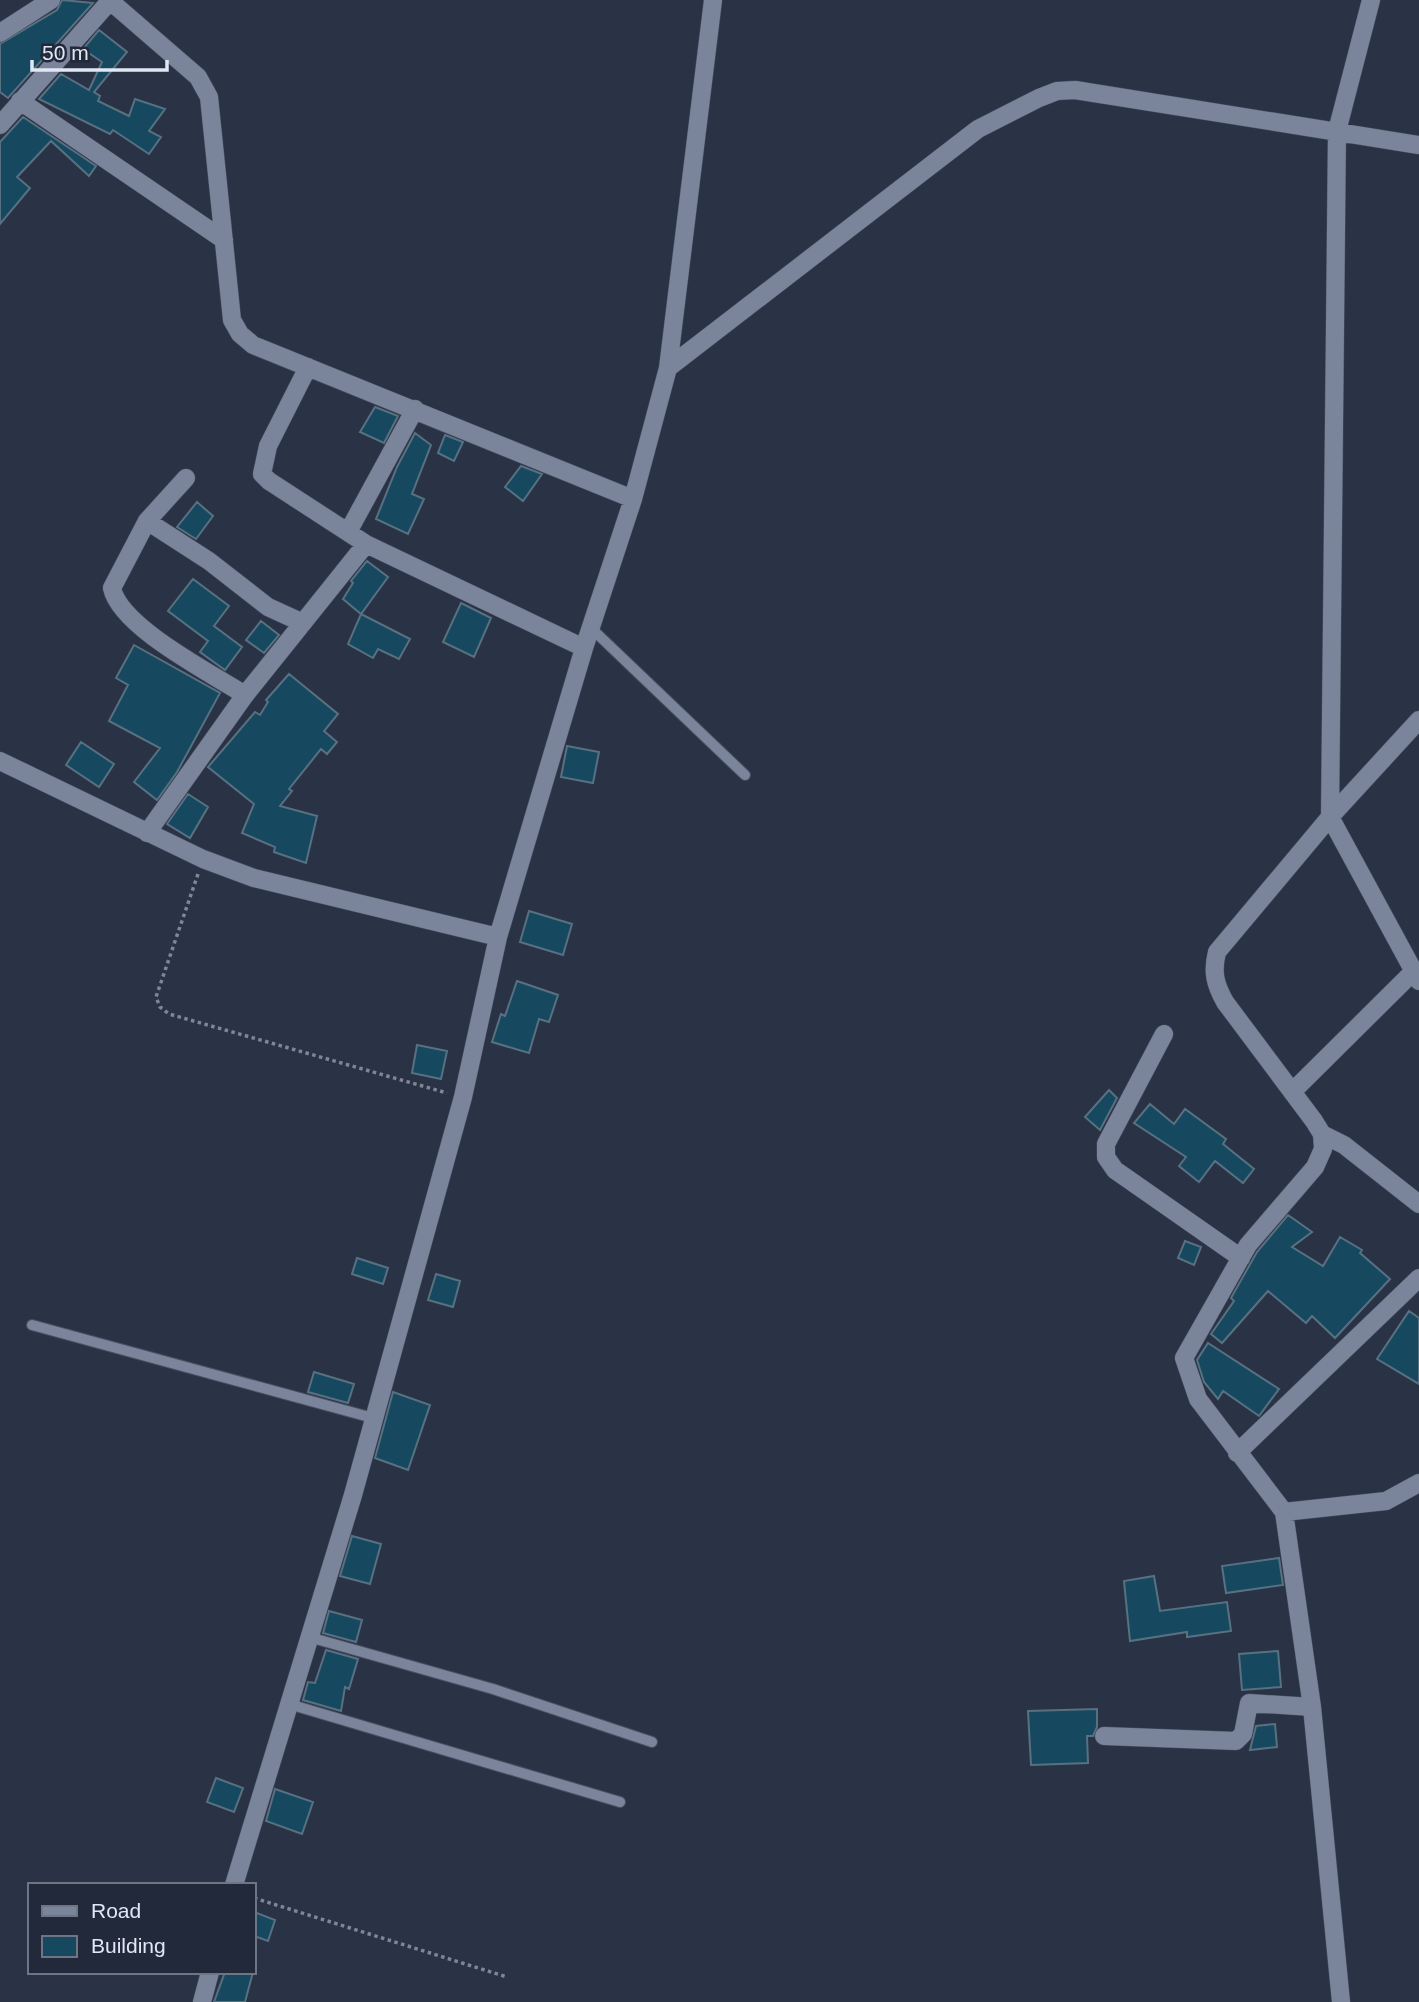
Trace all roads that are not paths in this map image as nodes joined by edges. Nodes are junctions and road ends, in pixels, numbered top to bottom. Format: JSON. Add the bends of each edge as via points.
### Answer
{"nodes":[{"id":1,"x":51,"y":0,"type":"edge"},
{"id":2,"x":110,"y":0,"type":"edge"},
{"id":3,"x":713,"y":0,"type":"edge"},
{"id":4,"x":1371,"y":0,"type":"edge"},
{"id":5,"x":0,"y":33,"type":"edge"},
{"id":6,"x":20,"y":101,"type":"junction"},
{"id":7,"x":0,"y":125,"type":"edge"},
{"id":8,"x":1337,"y":131,"type":"junction"},
{"id":9,"x":1419,"y":145,"type":"edge"},
{"id":10,"x":224,"y":240,"type":"junction"},
{"id":11,"x":308,"y":367,"type":"junction"},
{"id":12,"x":668,"y":368,"type":"junction"},
{"id":13,"x":415,"y":409,"type":"junction"},
{"id":14,"x":187,"y":478,"type":"dead end"},
{"id":15,"x":633,"y":499,"type":"junction"},
{"id":16,"x":147,"y":521,"type":"junction"},
{"id":17,"x":348,"y":532,"type":"junction"},
{"id":18,"x":366,"y":544,"type":"junction"},
{"id":19,"x":303,"y":623,"type":"junction"},
{"id":20,"x":591,"y":628,"type":"junction"},
{"id":21,"x":584,"y":648,"type":"junction"},
{"id":22,"x":245,"y":695,"type":"junction"},
{"id":23,"x":1419,"y":720,"type":"edge"},
{"id":24,"x":0,"y":761,"type":"edge"},
{"id":25,"x":745,"y":775,"type":"dead end"},
{"id":26,"x":1330,"y":817,"type":"junction"},
{"id":27,"x":147,"y":833,"type":"junction"},
{"id":28,"x":498,"y":937,"type":"junction"},
{"id":29,"x":1416,"y":976,"type":"edge"},
{"id":30,"x":1164,"y":1034,"type":"dead end"},
{"id":31,"x":1292,"y":1092,"type":"junction"},
{"id":32,"x":1322,"y":1134,"type":"junction"},
{"id":33,"x":1419,"y":1204,"type":"edge"},
{"id":34,"x":1241,"y":1258,"type":"junction"},
{"id":35,"x":1419,"y":1278,"type":"edge"},
{"id":36,"x":32,"y":1325,"type":"dead end"},
{"id":37,"x":373,"y":1418,"type":"junction"},
{"id":38,"x":1237,"y":1453,"type":"junction"},
{"id":39,"x":1419,"y":1483,"type":"edge"},
{"id":40,"x":1284,"y":1512,"type":"junction"},
{"id":41,"x":309,"y":1637,"type":"junction"},
{"id":42,"x":289,"y":1704,"type":"junction"},
{"id":43,"x":1312,"y":1707,"type":"junction"},
{"id":44,"x":1104,"y":1736,"type":"dead end"},
{"id":45,"x":652,"y":1742,"type":"dead end"},
{"id":46,"x":620,"y":1802,"type":"dead end"},
{"id":47,"x":235,"y":1883,"type":"edge"},
{"id":48,"x":209,"y":1974,"type":"edge"},
{"id":49,"x":202,"y":2002,"type":"edge"},
{"id":50,"x":1341,"y":2002,"type":"edge"}],
"edges":[{"from":1,"to":5,"type":"street"},
{"from":2,"to":6,"type":"street"},
{"from":2,"to":10,"type":"street","via":[[198,76],[209,97]]},
{"from":3,"to":12,"type":"street"},
{"from":4,"to":8,"type":"street"},
{"from":6,"to":7,"type":"street"},
{"from":6,"to":10,"type":"street"},
{"from":8,"to":9,"type":"street"},
{"from":8,"to":12,"type":"street","via":[[1066,91],[978,129]]},
{"from":8,"to":26,"type":"street"},
{"from":10,"to":11,"type":"street","via":[[232,320],[240,334],[253,345]]},
{"from":11,"to":13,"type":"street"},
{"from":11,"to":17,"type":"street","via":[[268,446],[262,474]]},
{"from":12,"to":15,"type":"street"},
{"from":13,"to":15,"type":"street"},
{"from":13,"to":17,"type":"street"},
{"from":14,"to":16,"type":"street"},
{"from":15,"to":20,"type":"street"},
{"from":16,"to":19,"type":"street","via":[[268,607]]},
{"from":16,"to":22,"type":"street","via":[[112,588],[114,600],[154,636]]},
{"from":17,"to":18,"type":"street"},
{"from":18,"to":19,"type":"street"},
{"from":18,"to":21,"type":"street"},
{"from":19,"to":22,"type":"street"},
{"from":20,"to":21,"type":"street"},
{"from":20,"to":25,"type":"lane"},
{"from":21,"to":28,"type":"street"},
{"from":22,"to":27,"type":"street"},
{"from":23,"to":26,"type":"street"},
{"from":24,"to":27,"type":"street"},
{"from":26,"to":29,"type":"street"},
{"from":26,"to":31,"type":"street","via":[[1216,952],[1213,968],[1225,1002]]},
{"from":27,"to":28,"type":"street","via":[[254,878]]},
{"from":28,"to":37,"type":"street","via":[[463,1097]]},
{"from":29,"to":31,"type":"street"},
{"from":30,"to":34,"type":"street","via":[[1106,1144],[1106,1157],[1115,1170]]},
{"from":31,"to":32,"type":"street"},
{"from":32,"to":33,"type":"street","via":[[1344,1145]]},
{"from":32,"to":34,"type":"street","via":[[1323,1149],[1315,1167]]},
{"from":34,"to":38,"type":"street","via":[[1184,1358],[1198,1399]]},
{"from":35,"to":38,"type":"street"},
{"from":36,"to":37,"type":"lane"},
{"from":37,"to":41,"type":"street"},
{"from":38,"to":40,"type":"street"},
{"from":39,"to":40,"type":"street","via":[[1386,1501]]},
{"from":40,"to":43,"type":"street"},
{"from":41,"to":42,"type":"street"},
{"from":41,"to":45,"type":"lane","via":[[493,1689]]},
{"from":42,"to":46,"type":"lane"},
{"from":42,"to":47,"type":"street"},
{"from":43,"to":44,"type":"street","via":[[1249,1703],[1243,1734],[1236,1741]]},
{"from":43,"to":50,"type":"street"},
{"from":48,"to":49,"type":"street"}]}
